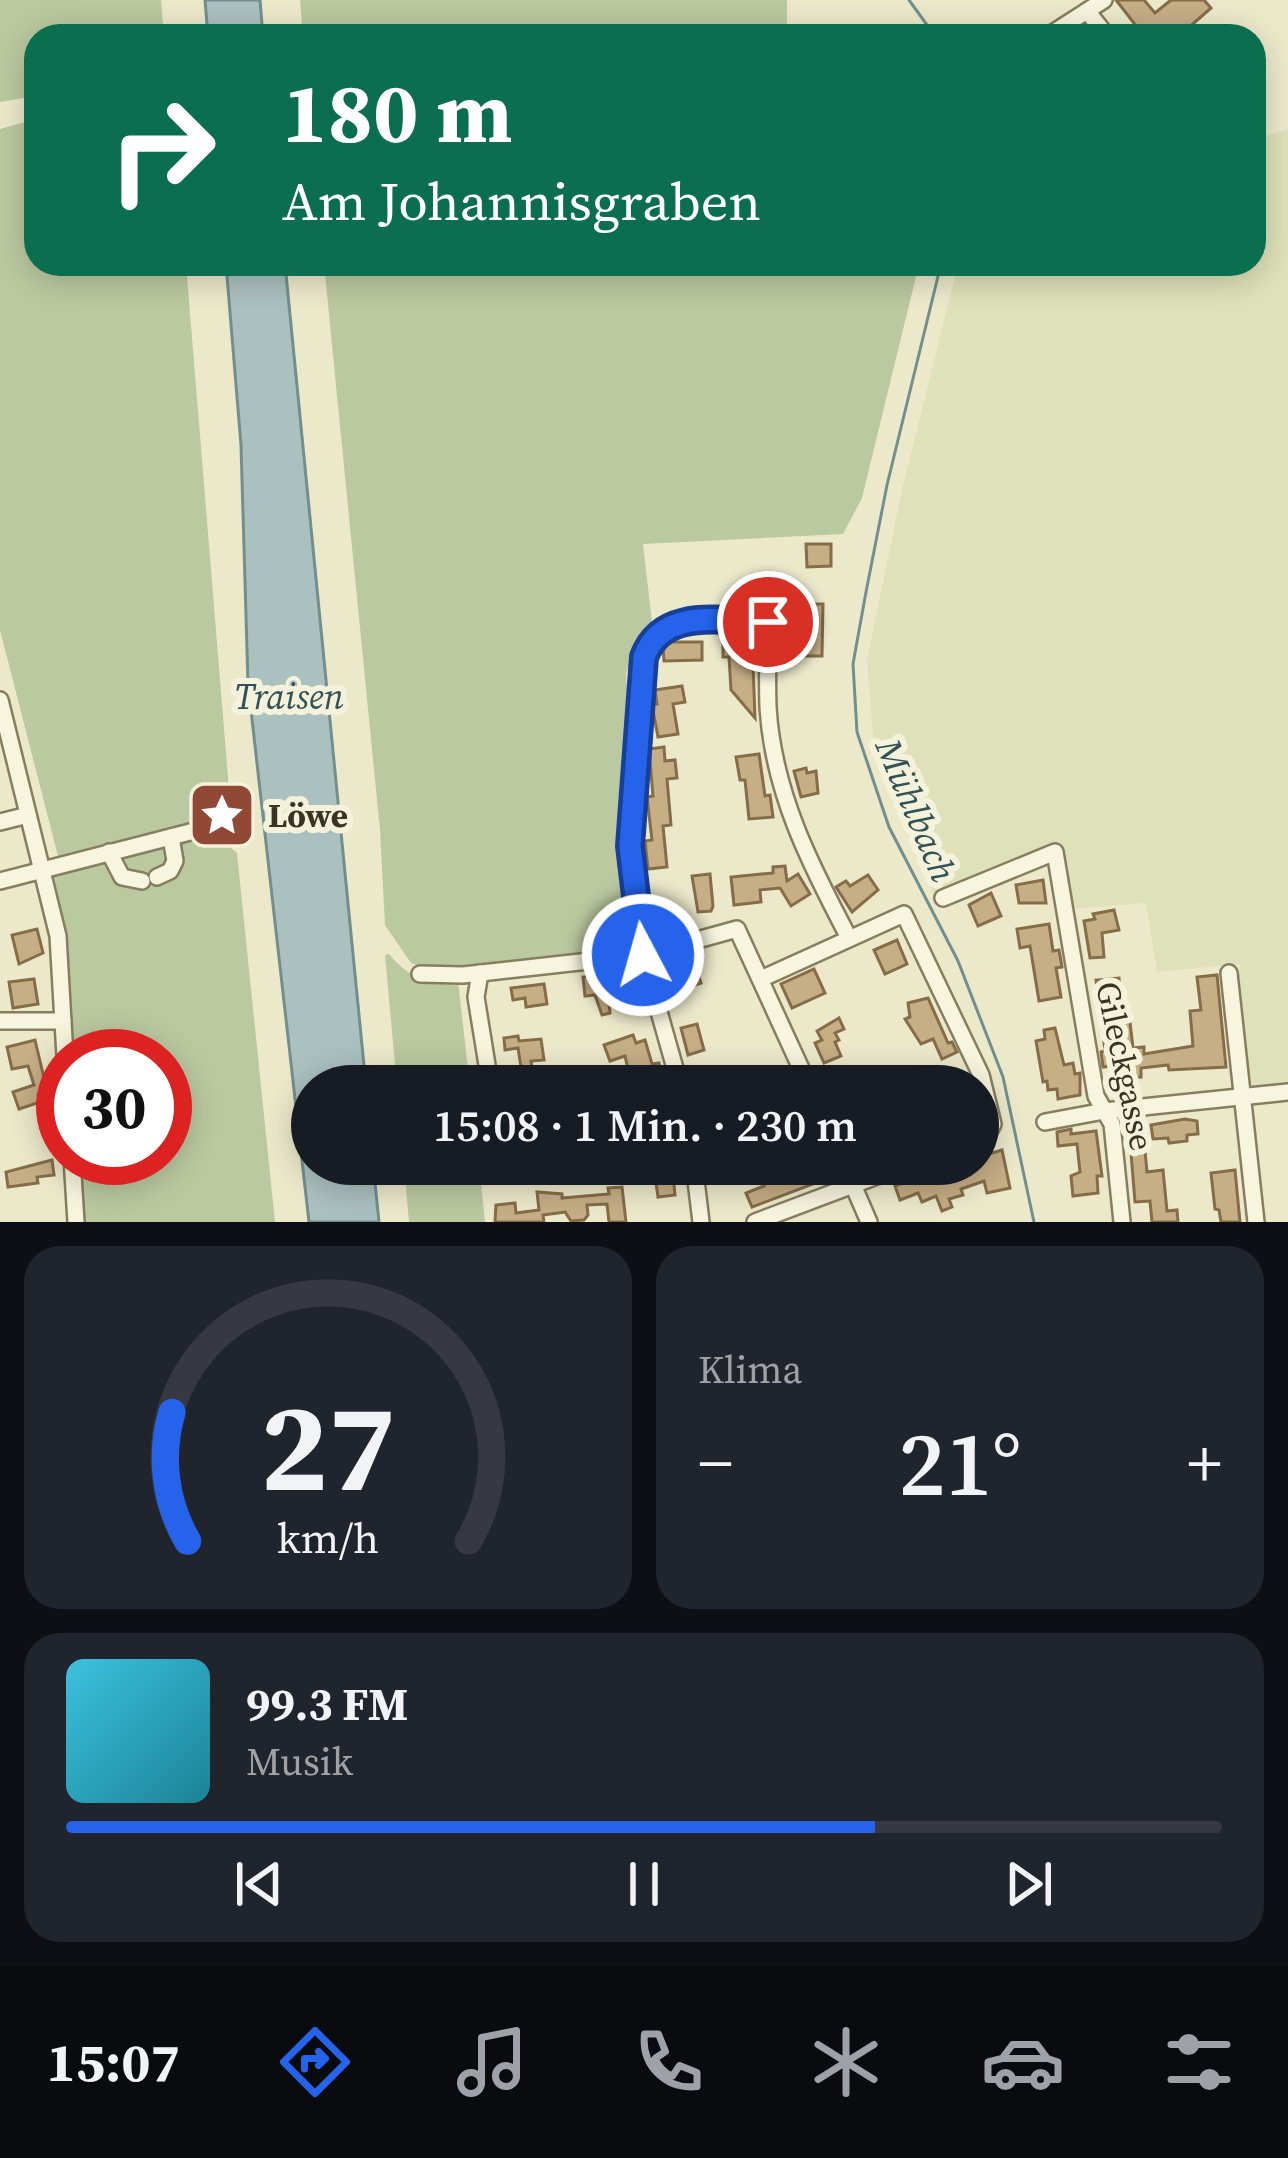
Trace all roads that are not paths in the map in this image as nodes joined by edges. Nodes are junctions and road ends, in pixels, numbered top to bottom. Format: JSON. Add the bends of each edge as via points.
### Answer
{"nodes":[{"id":1,"x":1104,"y":0,"type":"edge"},
{"id":2,"x":1087,"y":10,"type":"junction"},
{"id":3,"x":1066,"y":24,"type":"edge"},
{"id":4,"x":1098,"y":24,"type":"edge"},
{"id":5,"x":1,"y":706,"type":"edge"},
{"id":6,"x":8,"y":764,"type":"edge"},
{"id":7,"x":28,"y":815,"type":"junction"},
{"id":8,"x":237,"y":816,"type":"dead end"},
{"id":9,"x":0,"y":822,"type":"edge"},
{"id":10,"x":171,"y":837,"type":"junction"},
{"id":11,"x":109,"y":852,"type":"junction"},
{"id":12,"x":43,"y":870,"type":"junction"},
{"id":13,"x":0,"y":881,"type":"edge"},
{"id":14,"x":943,"y":898,"type":"dead end"},
{"id":15,"x":849,"y":938,"type":"junction"},
{"id":16,"x":643,"y":955,"type":"junction"},
{"id":17,"x":481,"y":973,"type":"junction"},
{"id":18,"x":421,"y":974,"type":"dead end"},
{"id":19,"x":1229,"y":974,"type":"dead end"},
{"id":20,"x":761,"y":979,"type":"junction"},
{"id":21,"x":0,"y":1021,"type":"edge"},
{"id":22,"x":63,"y":1021,"type":"junction"},
{"id":23,"x":63,"y":1029,"type":"edge"},
{"id":24,"x":487,"y":1065,"type":"edge"},
{"id":25,"x":674,"y":1065,"type":"edge"},
{"id":26,"x":800,"y":1065,"type":"edge"},
{"id":27,"x":976,"y":1065,"type":"edge"},
{"id":28,"x":1288,"y":1093,"type":"edge"},
{"id":29,"x":1242,"y":1096,"type":"junction"},
{"id":30,"x":1104,"y":1111,"type":"junction"},
{"id":31,"x":1045,"y":1122,"type":"dead end"},
{"id":32,"x":74,"y":1185,"type":"edge"},
{"id":33,"x":697,"y":1185,"type":"edge"},
{"id":34,"x":850,"y":1185,"type":"edge"},
{"id":35,"x":853,"y":1185,"type":"edge"},
{"id":36,"x":76,"y":1222,"type":"edge"},
{"id":37,"x":701,"y":1222,"type":"edge"},
{"id":38,"x":755,"y":1222,"type":"edge"},
{"id":39,"x":869,"y":1222,"type":"edge"},
{"id":40,"x":1122,"y":1222,"type":"edge"},
{"id":41,"x":1256,"y":1222,"type":"edge"}],
"edges":[{"from":1,"to":2,"type":"street"},
{"from":2,"to":3,"type":"street"},
{"from":2,"to":4,"type":"street"},
{"from":5,"to":6,"type":"street"},
{"from":6,"to":7,"type":"street"},
{"from":7,"to":9,"type":"street"},
{"from":7,"to":12,"type":"street"},
{"from":8,"to":10,"type":"street"},
{"from":10,"to":11,"type":"street"},
{"from":10,"to":11,"type":"street","via":[[170,871],[149,879],[122,877]]},
{"from":11,"to":12,"type":"street"},
{"from":12,"to":13,"type":"street"},
{"from":12,"to":22,"type":"street","via":[[58,937]]},
{"from":14,"to":30,"type":"street","name":"Gileckgasse","via":[[1055,852]]},
{"from":15,"to":16,"type":"street","via":[[782,789],[768,708],[768,622],[682,622],[652,638],[641,670],[630,846]]},
{"from":15,"to":20,"type":"street"},
{"from":15,"to":27,"type":"street","via":[[904,914]]},
{"from":16,"to":17,"type":"street"},
{"from":16,"to":20,"type":"street","via":[[737,929]]},
{"from":16,"to":25,"type":"street"},
{"from":17,"to":18,"type":"street"},
{"from":17,"to":24,"type":"street","via":[[476,997]]},
{"from":19,"to":29,"type":"street"},
{"from":20,"to":26,"type":"street"},
{"from":21,"to":22,"type":"street"},
{"from":22,"to":23,"type":"street"},
{"from":28,"to":29,"type":"street"},
{"from":29,"to":30,"type":"street"},
{"from":29,"to":41,"type":"street"},
{"from":30,"to":31,"type":"street"},
{"from":30,"to":40,"type":"street","name":"Gileckgasse"},
{"from":32,"to":36,"type":"street"},
{"from":33,"to":37,"type":"street"},
{"from":34,"to":38,"type":"street"},
{"from":35,"to":39,"type":"street"}]}
